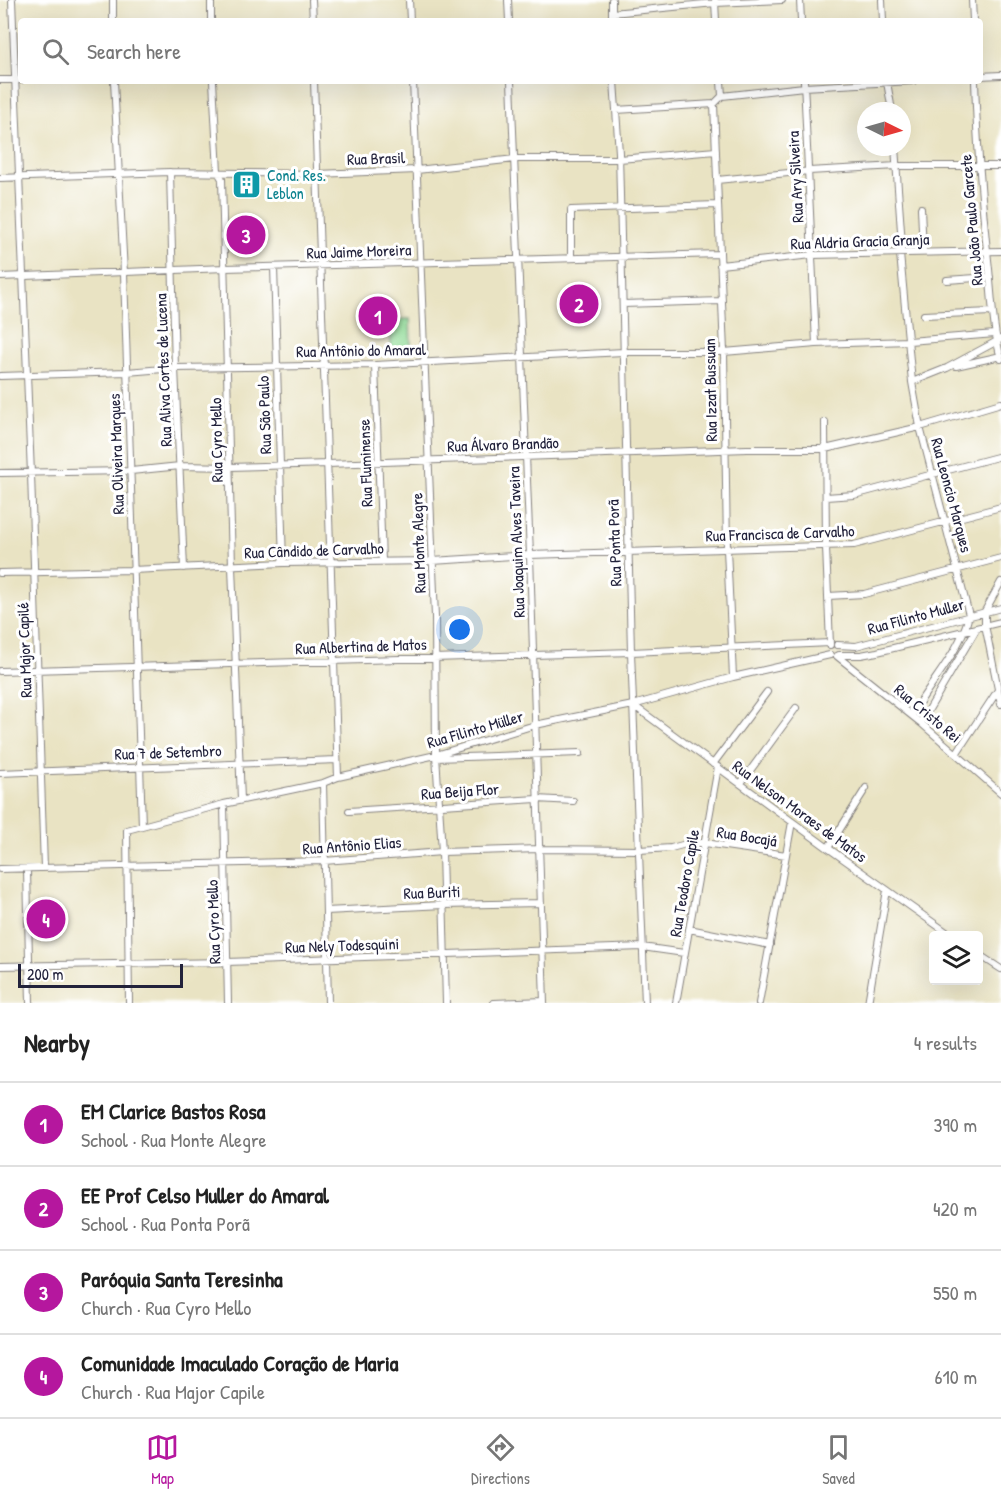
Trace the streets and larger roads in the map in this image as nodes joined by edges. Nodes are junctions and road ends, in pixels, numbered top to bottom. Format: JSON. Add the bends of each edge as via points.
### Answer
{"nodes":[{"id":1,"x":12,"y":0,"type":"edge"},
{"id":2,"x":113,"y":0,"type":"edge"},
{"id":3,"x":211,"y":0,"type":"edge"},
{"id":4,"x":312,"y":0,"type":"edge"},
{"id":5,"x":410,"y":0,"type":"edge"},
{"id":6,"x":508,"y":0,"type":"edge"},
{"id":7,"x":612,"y":0,"type":"edge"},
{"id":8,"x":782,"y":0,"type":"edge"},
{"id":9,"x":800,"y":0,"type":"edge"},
{"id":10,"x":882,"y":0,"type":"edge"},
{"id":11,"x":972,"y":0,"type":"edge"},
{"id":12,"x":715,"y":2,"type":"edge"},
{"id":13,"x":612,"y":13,"type":"junction"},
{"id":14,"x":113,"y":18,"type":"edge"},
{"id":15,"x":212,"y":18,"type":"edge"},
{"id":16,"x":313,"y":18,"type":"edge"},
{"id":17,"x":410,"y":18,"type":"edge"},
{"id":18,"x":509,"y":18,"type":"edge"},
{"id":19,"x":612,"y":18,"type":"edge"},
{"id":20,"x":716,"y":18,"type":"edge"},
{"id":21,"x":801,"y":18,"type":"edge"},
{"id":22,"x":883,"y":18,"type":"edge"},
{"id":23,"x":973,"y":18,"type":"edge"},
{"id":24,"x":1001,"y":75,"type":"edge"},
{"id":25,"x":983,"y":76,"type":"edge"},
{"id":26,"x":0,"y":80,"type":"edge"},
{"id":27,"x":18,"y":80,"type":"edge"},
{"id":28,"x":114,"y":84,"type":"edge"},
{"id":29,"x":213,"y":84,"type":"edge"},
{"id":30,"x":314,"y":84,"type":"edge"},
{"id":31,"x":413,"y":84,"type":"edge"},
{"id":32,"x":511,"y":84,"type":"edge"},
{"id":33,"x":615,"y":84,"type":"edge"},
{"id":34,"x":721,"y":84,"type":"edge"},
{"id":35,"x":804,"y":84,"type":"edge"},
{"id":36,"x":887,"y":84,"type":"edge"},
{"id":37,"x":975,"y":84,"type":"edge"},
{"id":38,"x":722,"y":96,"type":"junction"},
{"id":39,"x":890,"y":102,"type":"edge"},
{"id":40,"x":714,"y":104,"type":"junction"},
{"id":41,"x":616,"y":110,"type":"junction"},
{"id":42,"x":716,"y":151,"type":"junction"},
{"id":43,"x":896,"y":156,"type":"edge"},
{"id":44,"x":515,"y":159,"type":"junction"},
{"id":45,"x":619,"y":159,"type":"junction"},
{"id":46,"x":897,"y":166,"type":"junction"},
{"id":47,"x":978,"y":166,"type":"junction"},
{"id":48,"x":1001,"y":166,"type":"edge"},
{"id":49,"x":417,"y":170,"type":"junction"},
{"id":50,"x":809,"y":171,"type":"junction"},
{"id":51,"x":170,"y":172,"type":"junction"},
{"id":52,"x":218,"y":172,"type":"junction"},
{"id":53,"x":120,"y":174,"type":"junction"},
{"id":54,"x":317,"y":174,"type":"junction"},
{"id":55,"x":0,"y":177,"type":"edge"},
{"id":56,"x":18,"y":178,"type":"junction"},
{"id":57,"x":717,"y":180,"type":"junction"},
{"id":58,"x":717,"y":205,"type":"junction"},
{"id":59,"x":620,"y":208,"type":"junction"},
{"id":60,"x":921,"y":208,"type":"dead end"},
{"id":61,"x":987,"y":251,"type":"junction"},
{"id":62,"x":1001,"y":251,"type":"edge"},
{"id":63,"x":923,"y":252,"type":"junction"},
{"id":64,"x":719,"y":254,"type":"junction"},
{"id":65,"x":900,"y":254,"type":"junction"},
{"id":66,"x":812,"y":255,"type":"junction"},
{"id":67,"x":622,"y":256,"type":"junction"},
{"id":68,"x":571,"y":258,"type":"junction"},
{"id":69,"x":520,"y":260,"type":"junction"},
{"id":70,"x":419,"y":262,"type":"junction"},
{"id":71,"x":720,"y":265,"type":"junction"},
{"id":72,"x":321,"y":266,"type":"junction"},
{"id":73,"x":274,"y":267,"type":"junction"},
{"id":74,"x":225,"y":268,"type":"junction"},
{"id":75,"x":173,"y":270,"type":"junction"},
{"id":76,"x":124,"y":273,"type":"junction"},
{"id":77,"x":23,"y":276,"type":"junction"},
{"id":78,"x":0,"y":277,"type":"edge"},
{"id":79,"x":990,"y":277,"type":"junction"},
{"id":80,"x":947,"y":279,"type":"dead end"},
{"id":81,"x":721,"y":301,"type":"junction"},
{"id":82,"x":623,"y":304,"type":"junction"},
{"id":83,"x":991,"y":312,"type":"junction"},
{"id":84,"x":924,"y":315,"type":"dead end"},
{"id":85,"x":995,"y":334,"type":"junction"},
{"id":86,"x":998,"y":340,"type":"edge"},
{"id":87,"x":909,"y":341,"type":"junction"},
{"id":88,"x":816,"y":344,"type":"junction"},
{"id":89,"x":623,"y":352,"type":"junction"},
{"id":90,"x":724,"y":352,"type":"junction"},
{"id":91,"x":1001,"y":357,"type":"edge"},
{"id":92,"x":523,"y":358,"type":"junction"},
{"id":93,"x":424,"y":362,"type":"junction"},
{"id":94,"x":324,"y":364,"type":"junction"},
{"id":95,"x":375,"y":364,"type":"junction"},
{"id":96,"x":277,"y":365,"type":"junction"},
{"id":97,"x":228,"y":367,"type":"junction"},
{"id":98,"x":176,"y":368,"type":"junction"},
{"id":99,"x":946,"y":368,"type":"junction"},
{"id":100,"x":127,"y":372,"type":"junction"},
{"id":101,"x":27,"y":374,"type":"junction"},
{"id":102,"x":0,"y":376,"type":"edge"},
{"id":103,"x":912,"y":382,"type":"junction"},
{"id":104,"x":1001,"y":403,"type":"edge"},
{"id":105,"x":825,"y":422,"type":"dead end"},
{"id":106,"x":920,"y":427,"type":"junction"},
{"id":107,"x":725,"y":449,"type":"junction"},
{"id":108,"x":825,"y":449,"type":"junction"},
{"id":109,"x":625,"y":454,"type":"junction"},
{"id":110,"x":1001,"y":456,"type":"edge"},
{"id":111,"x":526,"y":458,"type":"junction"},
{"id":112,"x":428,"y":460,"type":"junction"},
{"id":113,"x":379,"y":461,"type":"junction"},
{"id":114,"x":279,"y":464,"type":"junction"},
{"id":115,"x":328,"y":464,"type":"junction"},
{"id":116,"x":180,"y":466,"type":"junction"},
{"id":117,"x":230,"y":467,"type":"junction"},
{"id":118,"x":131,"y":471,"type":"junction"},
{"id":119,"x":0,"y":473,"type":"edge"},
{"id":120,"x":32,"y":474,"type":"junction"},
{"id":121,"x":933,"y":474,"type":"junction"},
{"id":122,"x":826,"y":497,"type":"junction"},
{"id":123,"x":1001,"y":507,"type":"edge"},
{"id":124,"x":945,"y":522,"type":"junction"},
{"id":125,"x":826,"y":547,"type":"junction"},
{"id":126,"x":727,"y":549,"type":"junction"},
{"id":127,"x":628,"y":554,"type":"junction"},
{"id":128,"x":530,"y":555,"type":"junction"},
{"id":129,"x":1001,"y":558,"type":"edge"},
{"id":130,"x":382,"y":561,"type":"junction"},
{"id":131,"x":432,"y":561,"type":"junction"},
{"id":132,"x":332,"y":562,"type":"junction"},
{"id":133,"x":283,"y":563,"type":"junction"},
{"id":134,"x":232,"y":566,"type":"junction"},
{"id":135,"x":184,"y":568,"type":"junction"},
{"id":136,"x":958,"y":569,"type":"junction"},
{"id":137,"x":132,"y":570,"type":"junction"},
{"id":138,"x":35,"y":571,"type":"junction"},
{"id":139,"x":0,"y":573,"type":"edge"},
{"id":140,"x":1001,"y":582,"type":"edge"},
{"id":141,"x":828,"y":596,"type":"junction"},
{"id":142,"x":1001,"y":608,"type":"edge"},
{"id":143,"x":985,"y":611,"type":"junction"},
{"id":144,"x":969,"y":615,"type":"junction"},
{"id":145,"x":1001,"y":622,"type":"edge"},
{"id":146,"x":985,"y":625,"type":"junction"},
{"id":147,"x":977,"y":627,"type":"junction"},
{"id":148,"x":965,"y":631,"type":"junction"},
{"id":149,"x":832,"y":644,"type":"junction"},
{"id":150,"x":731,"y":647,"type":"junction"},
{"id":151,"x":631,"y":652,"type":"junction"},
{"id":152,"x":534,"y":655,"type":"junction"},
{"id":153,"x":835,"y":655,"type":"junction"},
{"id":154,"x":435,"y":658,"type":"junction"},
{"id":155,"x":334,"y":661,"type":"junction"},
{"id":156,"x":236,"y":663,"type":"junction"},
{"id":157,"x":136,"y":667,"type":"junction"},
{"id":158,"x":0,"y":671,"type":"edge"},
{"id":159,"x":37,"y":671,"type":"junction"},
{"id":160,"x":733,"y":677,"type":"junction"},
{"id":161,"x":998,"y":690,"type":"junction"},
{"id":162,"x":767,"y":692,"type":"dead end"},
{"id":163,"x":1001,"y":704,"type":"edge"},
{"id":164,"x":633,"y":705,"type":"junction"},
{"id":165,"x":796,"y":708,"type":"dead end"},
{"id":166,"x":912,"y":715,"type":"junction"},
{"id":167,"x":921,"y":723,"type":"junction"},
{"id":168,"x":535,"y":725,"type":"junction"},
{"id":169,"x":580,"y":753,"type":"dead end"},
{"id":170,"x":536,"y":754,"type":"junction"},
{"id":171,"x":956,"y":754,"type":"junction"},
{"id":172,"x":436,"y":756,"type":"junction"},
{"id":173,"x":337,"y":760,"type":"junction"},
{"id":174,"x":239,"y":763,"type":"junction"},
{"id":175,"x":715,"y":766,"type":"junction"},
{"id":176,"x":140,"y":767,"type":"junction"},
{"id":177,"x":41,"y":771,"type":"junction"},
{"id":178,"x":0,"y":773,"type":"edge"},
{"id":179,"x":338,"y":777,"type":"junction"},
{"id":180,"x":323,"y":783,"type":"junction"},
{"id":181,"x":741,"y":783,"type":"junction"},
{"id":182,"x":866,"y":788,"type":"dead end"},
{"id":183,"x":1001,"y":793,"type":"edge"},
{"id":184,"x":537,"y":799,"type":"junction"},
{"id":185,"x":241,"y":800,"type":"junction"},
{"id":186,"x":573,"y":801,"type":"dead end"},
{"id":187,"x":224,"y":804,"type":"junction"},
{"id":188,"x":440,"y":806,"type":"junction"},
{"id":189,"x":349,"y":811,"type":"dead end"},
{"id":190,"x":792,"y":822,"type":"junction"},
{"id":191,"x":142,"y":826,"type":"junction"},
{"id":192,"x":705,"y":843,"type":"junction"},
{"id":193,"x":828,"y":848,"type":"junction"},
{"id":194,"x":538,"y":849,"type":"junction"},
{"id":195,"x":639,"y":850,"type":"junction"},
{"id":196,"x":442,"y":852,"type":"junction"},
{"id":197,"x":786,"y":855,"type":"junction"},
{"id":198,"x":324,"y":861,"type":"junction"},
{"id":199,"x":225,"y":863,"type":"junction"},
{"id":200,"x":128,"y":866,"type":"junction"},
{"id":201,"x":44,"y":868,"type":"junction"},
{"id":202,"x":0,"y":869,"type":"edge"},
{"id":203,"x":27,"y":870,"type":"junction"},
{"id":204,"x":887,"y":890,"type":"junction"},
{"id":205,"x":540,"y":903,"type":"junction"},
{"id":206,"x":443,"y":905,"type":"junction"},
{"id":207,"x":326,"y":911,"type":"junction"},
{"id":208,"x":689,"y":930,"type":"junction"},
{"id":209,"x":945,"y":931,"type":"edge"},
{"id":210,"x":770,"y":945,"type":"junction"},
{"id":211,"x":642,"y":947,"type":"junction"},
{"id":212,"x":542,"y":949,"type":"junction"},
{"id":213,"x":684,"y":953,"type":"junction"},
{"id":214,"x":445,"y":955,"type":"junction"},
{"id":215,"x":983,"y":957,"type":"edge"},
{"id":216,"x":327,"y":959,"type":"junction"},
{"id":217,"x":227,"y":962,"type":"junction"},
{"id":218,"x":129,"y":963,"type":"junction"},
{"id":219,"x":0,"y":966,"type":"edge"},
{"id":220,"x":29,"y":967,"type":"junction"},
{"id":221,"x":1000,"y":967,"type":"edge"},
{"id":222,"x":544,"y":1002,"type":"edge"},
{"id":223,"x":30,"y":1003,"type":"edge"},
{"id":224,"x":129,"y":1003,"type":"edge"},
{"id":225,"x":228,"y":1003,"type":"edge"},
{"id":226,"x":328,"y":1003,"type":"edge"},
{"id":227,"x":446,"y":1003,"type":"edge"},
{"id":228,"x":495,"y":1003,"type":"edge"},
{"id":229,"x":645,"y":1003,"type":"edge"},
{"id":230,"x":676,"y":1003,"type":"edge"},
{"id":231,"x":759,"y":1003,"type":"edge"},
{"id":232,"x":868,"y":1003,"type":"edge"}],
"edges":[{"from":1,"to":27,"type":"street","name":"Rua Major Capilé"},
{"from":2,"to":14,"type":"street"},
{"from":3,"to":15,"type":"street"},
{"from":4,"to":16,"type":"street"},
{"from":5,"to":17,"type":"street"},
{"from":6,"to":18,"type":"street"},
{"from":7,"to":13,"type":"street"},
{"from":8,"to":12,"type":"street"},
{"from":9,"to":21,"type":"street"},
{"from":10,"to":22,"type":"street"},
{"from":11,"to":23,"type":"street"},
{"from":12,"to":13,"type":"street"},
{"from":12,"to":20,"type":"street"},
{"from":13,"to":19,"type":"street"},
{"from":24,"to":25,"type":"street"},
{"from":26,"to":27,"type":"street"},
{"from":27,"to":56,"type":"street","name":"Rua Major Capilé"},
{"from":28,"to":53,"type":"street","name":"Rua Oliveira Marques"},
{"from":29,"to":52,"type":"street","name":"Rua Cyro Mello"},
{"from":30,"to":54,"type":"street"},
{"from":31,"to":49,"type":"street","name":"Rua Monte Alegre"},
{"from":32,"to":44,"type":"street","name":"Rua Joaquim Alves Taveira"},
{"from":33,"to":41,"type":"street","name":"Rua Ponta Porã"},
{"from":34,"to":38,"type":"street"},
{"from":35,"to":38,"type":"street"},
{"from":35,"to":50,"type":"street","name":"Rua Ary Silveira"},
{"from":36,"to":39,"type":"street"},
{"from":37,"to":47,"type":"street","name":"Rua João Paulo Garcete"},
{"from":38,"to":40,"type":"street"},
{"from":40,"to":41,"type":"street"},
{"from":40,"to":42,"type":"street","name":"Rua Izzat Bussuan"},
{"from":41,"to":45,"type":"street","name":"Rua Ponta Porã"},
{"from":42,"to":45,"type":"street","name":"Rua Brasil"},
{"from":42,"to":57,"type":"street","name":"Rua Izzat Bussuan"},
{"from":43,"to":46,"type":"street","name":"Rua Leoncio Marques"},
{"from":44,"to":45,"type":"street","name":"Rua Brasil"},
{"from":44,"to":49,"type":"street","name":"Rua Brasil"},
{"from":44,"to":69,"type":"street","name":"Rua Joaquim Alves Taveira"},
{"from":45,"to":59,"type":"street","name":"Rua Ponta Porã"},
{"from":46,"to":47,"type":"street"},
{"from":46,"to":50,"type":"street"},
{"from":46,"to":65,"type":"street","name":"Rua Leoncio Marques"},
{"from":47,"to":48,"type":"street"},
{"from":47,"to":61,"type":"street","name":"Rua João Paulo Garcete"},
{"from":49,"to":54,"type":"street","name":"Rua Brasil"},
{"from":49,"to":70,"type":"street","name":"Rua Monte Alegre"},
{"from":50,"to":57,"type":"street"},
{"from":50,"to":66,"type":"street","name":"Rua Ary Silveira"},
{"from":51,"to":52,"type":"street","name":"Rua Brasil"},
{"from":51,"to":53,"type":"street","name":"Rua Brasil"},
{"from":51,"to":75,"type":"street","name":"Rua Aliva Cortes de Lucena"},
{"from":52,"to":54,"type":"street","name":"Rua Brasil"},
{"from":52,"to":74,"type":"street","name":"Rua Cyro Mello","via":[[222,179]]},
{"from":53,"to":56,"type":"street","name":"Rua Brasil"},
{"from":53,"to":76,"type":"street","name":"Rua Oliveira Marques"},
{"from":54,"to":72,"type":"street"},
{"from":55,"to":56,"type":"street","name":"Rua Brasil"},
{"from":56,"to":77,"type":"street","name":"Rua Major Capilé"},
{"from":57,"to":58,"type":"street","name":"Rua Izzat Bussuan"},
{"from":58,"to":59,"type":"street"},
{"from":58,"to":64,"type":"street","name":"Rua Izzat Bussuan"},
{"from":59,"to":67,"type":"street","name":"Rua Ponta Porã"},
{"from":59,"to":68,"type":"street","via":[[571,210]]},
{"from":60,"to":63,"type":"street"},
{"from":61,"to":62,"type":"street","name":"Rua Aldria Gracia Granja"},
{"from":61,"to":63,"type":"street","name":"Rua Aldria Gracia Granja"},
{"from":61,"to":79,"type":"street","name":"Rua João Paulo Garcete"},
{"from":63,"to":65,"type":"street","name":"Rua Aldria Gracia Granja"},
{"from":64,"to":67,"type":"street","name":"Rua Jaime Moreira"},
{"from":64,"to":71,"type":"street","name":"Rua Izzat Bussuan"},
{"from":65,"to":66,"type":"street","name":"Rua Aldria Gracia Granja"},
{"from":65,"to":87,"type":"street","name":"Rua Leoncio Marques"},
{"from":66,"to":71,"type":"street","name":"Rua Aldria Gracia Granja"},
{"from":66,"to":88,"type":"street","name":"Rua Ary Silveira"},
{"from":67,"to":68,"type":"street","name":"Rua Jaime Moreira"},
{"from":67,"to":82,"type":"street","name":"Rua Ponta Porã"},
{"from":68,"to":69,"type":"street","name":"Rua Jaime Moreira"},
{"from":69,"to":70,"type":"street","name":"Rua Jaime Moreira"},
{"from":69,"to":92,"type":"street","name":"Rua Joaquim Alves Taveira"},
{"from":70,"to":72,"type":"street","name":"Rua Jaime Moreira"},
{"from":70,"to":93,"type":"street","name":"Rua Monte Alegre"},
{"from":71,"to":81,"type":"street","name":"Rua Izzat Bussuan"},
{"from":72,"to":73,"type":"street","name":"Rua Jaime Moreira"},
{"from":72,"to":94,"type":"street"},
{"from":73,"to":74,"type":"street","name":"Rua Jaime Moreira"},
{"from":73,"to":96,"type":"street","name":"Rua São Paulo"},
{"from":74,"to":75,"type":"street","name":"Rua Jaime Moreira"},
{"from":74,"to":97,"type":"street","name":"Rua Cyro Mello"},
{"from":75,"to":76,"type":"street","name":"Rua Jaime Moreira"},
{"from":75,"to":98,"type":"street","name":"Rua Aliva Cortes de Lucena"},
{"from":76,"to":77,"type":"street","name":"Rua Jaime Moreira"},
{"from":76,"to":100,"type":"street","name":"Rua Oliveira Marques"},
{"from":77,"to":78,"type":"street","name":"Rua Jaime Moreira"},
{"from":77,"to":101,"type":"street","name":"Rua Major Capilé"},
{"from":79,"to":80,"type":"street"},
{"from":79,"to":83,"type":"street","name":"Rua João Paulo Garcete"},
{"from":81,"to":82,"type":"street"},
{"from":81,"to":90,"type":"street","name":"Rua Izzat Bussuan"},
{"from":82,"to":89,"type":"street","name":"Rua Ponta Porã"},
{"from":83,"to":84,"type":"street"},
{"from":83,"to":85,"type":"street","name":"Rua João Paulo Garcete"},
{"from":85,"to":86,"type":"street","name":"Rua João Paulo Garcete"},
{"from":85,"to":87,"type":"street","name":"Rua Antônio do Amaral"},
{"from":86,"to":91,"type":"street","name":"Rua João Paulo Garcete"},
{"from":86,"to":99,"type":"street"},
{"from":87,"to":88,"type":"street","name":"Rua Antônio do Amaral"},
{"from":87,"to":103,"type":"street","name":"Rua Leoncio Marques"},
{"from":88,"to":90,"type":"street","name":"Rua Antônio do Amaral"},
{"from":89,"to":90,"type":"street","name":"Rua Antônio do Amaral"},
{"from":89,"to":92,"type":"street","name":"Rua Antônio do Amaral"},
{"from":89,"to":109,"type":"street","name":"Rua Ponta Porã"},
{"from":90,"to":107,"type":"street","name":"Rua Izzat Bussuan"},
{"from":91,"to":99,"type":"street"},
{"from":92,"to":93,"type":"street","name":"Rua Antônio do Amaral"},
{"from":92,"to":111,"type":"street","name":"Rua Joaquim Alves Taveira"},
{"from":93,"to":95,"type":"street","name":"Rua Antônio do Amaral"},
{"from":93,"to":112,"type":"street","name":"Rua Monte Alegre"},
{"from":94,"to":95,"type":"street","name":"Rua Antônio do Amaral"},
{"from":94,"to":96,"type":"street","name":"Rua Antônio do Amaral"},
{"from":94,"to":115,"type":"street"},
{"from":95,"to":113,"type":"street","name":"Rua Fluminense"},
{"from":96,"to":97,"type":"street","name":"Rua Antônio do Amaral"},
{"from":96,"to":114,"type":"street","name":"Rua São Paulo"},
{"from":97,"to":98,"type":"street","name":"Rua Antônio do Amaral"},
{"from":97,"to":117,"type":"street","name":"Rua Cyro Mello"},
{"from":98,"to":100,"type":"street","name":"Rua Antônio do Amaral"},
{"from":98,"to":116,"type":"street","name":"Rua Aliva Cortes de Lucena"},
{"from":99,"to":103,"type":"street"},
{"from":100,"to":101,"type":"street","name":"Rua Antônio do Amaral"},
{"from":100,"to":118,"type":"street","name":"Rua Oliveira Marques"},
{"from":101,"to":102,"type":"street","name":"Rua Antônio do Amaral"},
{"from":101,"to":120,"type":"street","name":"Rua Major Capilé"},
{"from":103,"to":106,"type":"street","name":"Rua Leoncio Marques"},
{"from":104,"to":106,"type":"street","name":"Rua Álvaro Brandão"},
{"from":105,"to":108,"type":"street"},
{"from":106,"to":108,"type":"street","name":"Rua Álvaro Brandão"},
{"from":106,"to":121,"type":"street","name":"Rua Leoncio Marques"},
{"from":107,"to":108,"type":"street","name":"Rua Álvaro Brandão"},
{"from":107,"to":109,"type":"street","name":"Rua Álvaro Brandão"},
{"from":107,"to":126,"type":"street","name":"Rua Izzat Bussuan"},
{"from":108,"to":122,"type":"street"},
{"from":109,"to":111,"type":"street","name":"Rua Álvaro Brandão"},
{"from":109,"to":127,"type":"street","name":"Rua Ponta Porã"},
{"from":110,"to":121,"type":"street"},
{"from":111,"to":112,"type":"street","name":"Rua Álvaro Brandão"},
{"from":111,"to":128,"type":"street","name":"Rua Joaquim Alves Taveira"},
{"from":112,"to":113,"type":"street","name":"Rua Álvaro Brandão"},
{"from":112,"to":131,"type":"street","name":"Rua Monte Alegre"},
{"from":113,"to":115,"type":"street","name":"Rua Álvaro Brandão"},
{"from":113,"to":130,"type":"street","name":"Rua Fluminense"},
{"from":114,"to":115,"type":"street","name":"Rua Álvaro Brandão"},
{"from":114,"to":117,"type":"street","name":"Rua Álvaro Brandão"},
{"from":114,"to":133,"type":"street","name":"Rua São Paulo"},
{"from":115,"to":132,"type":"street"},
{"from":116,"to":117,"type":"street","name":"Rua Álvaro Brandão"},
{"from":116,"to":118,"type":"street","name":"Rua Álvaro Brandão"},
{"from":116,"to":135,"type":"street","name":"Rua Aliva Cortes de Lucena"},
{"from":117,"to":134,"type":"street","name":"Rua Cyro Mello"},
{"from":118,"to":120,"type":"street","name":"Rua Álvaro Brandão"},
{"from":118,"to":137,"type":"street","name":"Rua Oliveira Marques"},
{"from":119,"to":120,"type":"street","name":"Rua Álvaro Brandão"},
{"from":120,"to":138,"type":"street","name":"Rua Major Capilé"},
{"from":121,"to":122,"type":"street","via":[[854,495]]},
{"from":121,"to":124,"type":"street","name":"Rua Leoncio Marques"},
{"from":122,"to":125,"type":"street"},
{"from":123,"to":124,"type":"street","name":"Rua Francisca de Carvalho"},
{"from":124,"to":125,"type":"street","name":"Rua Francisca de Carvalho","via":[[854,545]]},
{"from":124,"to":136,"type":"street","name":"Rua Leoncio Marques"},
{"from":125,"to":126,"type":"street","name":"Rua Francisca de Carvalho"},
{"from":125,"to":141,"type":"street"},
{"from":126,"to":127,"type":"street","name":"Rua Francisca de Carvalho"},
{"from":126,"to":150,"type":"street","name":"Rua Izzat Bussuan"},
{"from":127,"to":128,"type":"street","name":"Rua Cândido de Carvalho"},
{"from":127,"to":151,"type":"street","name":"Rua Ponta Porã"},
{"from":128,"to":131,"type":"street","name":"Rua Cândido de Carvalho"},
{"from":128,"to":152,"type":"street","name":"Rua Joaquim Alves Taveira"},
{"from":129,"to":136,"type":"street"},
{"from":130,"to":131,"type":"street","name":"Rua Cândido de Carvalho"},
{"from":130,"to":132,"type":"street","name":"Rua Cândido de Carvalho"},
{"from":131,"to":154,"type":"street","name":"Rua Monte Alegre"},
{"from":132,"to":133,"type":"street","name":"Rua Cândido de Carvalho"},
{"from":132,"to":155,"type":"street"},
{"from":133,"to":134,"type":"street","name":"Rua Cândido de Carvalho"},
{"from":134,"to":135,"type":"street","name":"Rua Cândido de Carvalho"},
{"from":134,"to":156,"type":"street","name":"Rua Cyro Mello"},
{"from":135,"to":137,"type":"street","name":"Rua Cândido de Carvalho"},
{"from":136,"to":141,"type":"street","via":[[864,594]]},
{"from":136,"to":144,"type":"street","name":"Rua Leoncio Marques"},
{"from":137,"to":138,"type":"street","name":"Rua Cândido de Carvalho"},
{"from":137,"to":157,"type":"street","name":"Rua Oliveira Marques"},
{"from":138,"to":139,"type":"street","name":"Rua Cândido de Carvalho"},
{"from":138,"to":159,"type":"street","name":"Rua Major Capilé"},
{"from":140,"to":143,"type":"street"},
{"from":141,"to":149,"type":"street"},
{"from":142,"to":143,"type":"street","name":"Rua Filinto Muller"},
{"from":143,"to":144,"type":"street","name":"Rua Filinto Muller"},
{"from":143,"to":146,"type":"street"},
{"from":144,"to":148,"type":"street"},
{"from":144,"to":149,"type":"street","name":"Rua Filinto Muller","via":[[855,646]]},
{"from":145,"to":146,"type":"street","name":"Rua Filinto Müller"},
{"from":146,"to":147,"type":"street","name":"Rua Filinto Müller"},
{"from":146,"to":161,"type":"street"},
{"from":147,"to":148,"type":"street","name":"Rua Filinto Müller"},
{"from":147,"to":167,"type":"street"},
{"from":148,"to":153,"type":"street","name":"Rua Filinto Müller","via":[[861,655]]},
{"from":148,"to":166,"type":"street"},
{"from":149,"to":150,"type":"street","name":"Rua Albertina de Matos"},
{"from":149,"to":153,"type":"street","via":[[828,649]]},
{"from":149,"to":153,"type":"street","via":[[840,650]]},
{"from":150,"to":151,"type":"street","name":"Rua Albertina de Matos"},
{"from":150,"to":160,"type":"street","name":"Rua Izzat Bussuan"},
{"from":151,"to":152,"type":"street","name":"Rua Albertina de Matos"},
{"from":151,"to":164,"type":"street","name":"Rua Ponta Porã"},
{"from":152,"to":154,"type":"street","name":"Rua Albertina de Matos"},
{"from":152,"to":168,"type":"street","name":"Rua Joaquim Alves Taveira"},
{"from":153,"to":160,"type":"street","name":"Rua Filinto Müller"},
{"from":153,"to":166,"type":"street","name":"Rua Cristo Rei"},
{"from":154,"to":155,"type":"street","name":"Rua Albertina de Matos"},
{"from":154,"to":172,"type":"street","name":"Rua Monte Alegre"},
{"from":155,"to":156,"type":"street","name":"Rua Albertina de Matos"},
{"from":155,"to":173,"type":"street"},
{"from":156,"to":157,"type":"street","name":"Rua Albertina de Matos"},
{"from":156,"to":174,"type":"street","name":"Rua Cyro Mello"},
{"from":157,"to":159,"type":"street","name":"Rua Albertina de Matos"},
{"from":157,"to":176,"type":"street","name":"Rua Oliveira Marques"},
{"from":158,"to":159,"type":"street","name":"Rua Albertina de Matos"},
{"from":159,"to":177,"type":"street","name":"Rua Major Capilé"},
{"from":160,"to":164,"type":"street","name":"Rua Filinto Müller"},
{"from":161,"to":163,"type":"street"},
{"from":161,"to":171,"type":"street"},
{"from":162,"to":175,"type":"street"},
{"from":164,"to":168,"type":"street","name":"Rua Filinto Müller"},
{"from":164,"to":175,"type":"street","name":"Rua Nelson Moraes de Matos"},
{"from":164,"to":195,"type":"street","name":"Rua Ponta Porã"},
{"from":165,"to":181,"type":"street"},
{"from":166,"to":167,"type":"street","name":"Rua Cristo Rei"},
{"from":167,"to":171,"type":"street","name":"Rua Cristo Rei"},
{"from":168,"to":170,"type":"street","name":"Rua Joaquim Alves Taveira"},
{"from":168,"to":172,"type":"street","name":"Rua Filinto Müller"},
{"from":169,"to":170,"type":"street"},
{"from":170,"to":172,"type":"street"},
{"from":170,"to":184,"type":"street","name":"Rua Joaquim Alves Taveira"},
{"from":171,"to":183,"type":"street","name":"Rua Cristo Rei"},
{"from":172,"to":179,"type":"street","name":"Rua Filinto Müller"},
{"from":172,"to":188,"type":"street","name":"Rua Monte Alegre"},
{"from":173,"to":174,"type":"street","name":"Rua 7 de Setembro"},
{"from":173,"to":179,"type":"street"},
{"from":174,"to":176,"type":"street","name":"Rua 7 de Setembro"},
{"from":174,"to":185,"type":"street","name":"Rua Cyro Mello"},
{"from":175,"to":181,"type":"street","name":"Rua Nelson Moraes de Matos"},
{"from":175,"to":192,"type":"street","name":"Rua Teodoro Capile"},
{"from":176,"to":177,"type":"street","name":"Rua 7 de Setembro"},
{"from":176,"to":191,"type":"street","name":"Rua Oliveira Marques"},
{"from":177,"to":178,"type":"street","name":"Rua 7 de Setembro"},
{"from":177,"to":201,"type":"street","name":"Rua Major Capilé"},
{"from":179,"to":180,"type":"street","name":"Rua Filinto Müller"},
{"from":180,"to":185,"type":"street","name":"Rua Filinto Müller"},
{"from":180,"to":198,"type":"street"},
{"from":181,"to":190,"type":"street","name":"Rua Nelson Moraes de Matos"},
{"from":182,"to":193,"type":"street"},
{"from":184,"to":186,"type":"street","name":"Rua Beija Flor"},
{"from":184,"to":188,"type":"street","name":"Rua Beija Flor"},
{"from":184,"to":194,"type":"street","name":"Rua Joaquim Alves Taveira"},
{"from":185,"to":187,"type":"street","name":"Rua Filinto Müller"},
{"from":187,"to":191,"type":"street","name":"Rua Filinto Müller"},
{"from":187,"to":199,"type":"street","name":"Rua Cyro Mello"},
{"from":188,"to":189,"type":"street","name":"Rua Beija Flor"},
{"from":188,"to":196,"type":"street","name":"Rua Monte Alegre"},
{"from":190,"to":193,"type":"street","name":"Rua Nelson Moraes de Matos"},
{"from":190,"to":197,"type":"street"},
{"from":191,"to":200,"type":"street","name":"Rua Filinto Müller","via":[[127,830]]},
{"from":192,"to":195,"type":"street","name":"Rua Antônio Elias"},
{"from":192,"to":197,"type":"street","name":"Rua Bocajá"},
{"from":192,"to":208,"type":"street","name":"Rua Teodoro Capile"},
{"from":193,"to":204,"type":"street","name":"Rua Nelson Moraes de Matos"},
{"from":194,"to":195,"type":"street","name":"Rua Antônio Elias"},
{"from":194,"to":196,"type":"street","name":"Rua Antônio Elias"},
{"from":194,"to":205,"type":"street","name":"Rua Joaquim Alves Taveira"},
{"from":195,"to":211,"type":"street","name":"Rua Ponta Porã"},
{"from":196,"to":198,"type":"street","name":"Rua Antônio Elias"},
{"from":196,"to":206,"type":"street","name":"Rua Monte Alegre"},
{"from":197,"to":210,"type":"street"},
{"from":198,"to":199,"type":"street","name":"Rua Antônio Elias"},
{"from":198,"to":207,"type":"street"},
{"from":199,"to":200,"type":"street","name":"Rua Antônio Elias"},
{"from":199,"to":217,"type":"street","name":"Rua Cyro Mello"},
{"from":200,"to":201,"type":"street","name":"Rua Antônio Elias"},
{"from":200,"to":218,"type":"street"},
{"from":201,"to":203,"type":"street","name":"Rua Antônio Elias"},
{"from":202,"to":203,"type":"street","name":"Rua Antônio Elias"},
{"from":203,"to":220,"type":"street"},
{"from":204,"to":209,"type":"street","name":"Rua Nelson Moraes de Matos"},
{"from":204,"to":232,"type":"street"},
{"from":205,"to":206,"type":"street","name":"Rua Buriti"},
{"from":205,"to":212,"type":"street","name":"Rua Joaquim Alves Taveira"},
{"from":206,"to":207,"type":"street","name":"Rua Buriti"},
{"from":206,"to":214,"type":"street","name":"Rua Monte Alegre"},
{"from":207,"to":216,"type":"street"},
{"from":208,"to":210,"type":"street"},
{"from":208,"to":213,"type":"street","name":"Rua Teodoro Capile"},
{"from":210,"to":231,"type":"street"},
{"from":211,"to":212,"type":"street","name":"Rua Nely Todesquini"},
{"from":211,"to":213,"type":"street","name":"Rua Nely Todesquini"},
{"from":211,"to":229,"type":"street","name":"Rua Ponta Porã"},
{"from":212,"to":214,"type":"street","name":"Rua Nely Todesquini"},
{"from":212,"to":222,"type":"street","name":"Rua Joaquim Alves Taveira"},
{"from":213,"to":230,"type":"street","name":"Rua Teodoro Capile"},
{"from":214,"to":216,"type":"street","name":"Rua Nely Todesquini"},
{"from":214,"to":227,"type":"street","name":"Rua Monte Alegre"},
{"from":215,"to":221,"type":"street"},
{"from":216,"to":217,"type":"street","name":"Rua Nely Todesquini"},
{"from":216,"to":226,"type":"street"},
{"from":217,"to":218,"type":"street","name":"Rua Nely Todesquini"},
{"from":217,"to":225,"type":"street","name":"Rua Cyro Mello"},
{"from":218,"to":220,"type":"street","name":"Rua Nely Todesquini"},
{"from":218,"to":224,"type":"street"},
{"from":219,"to":220,"type":"street","name":"Rua Nely Todesquini"},
{"from":220,"to":223,"type":"street"},
{"from":222,"to":228,"type":"street"}]}
